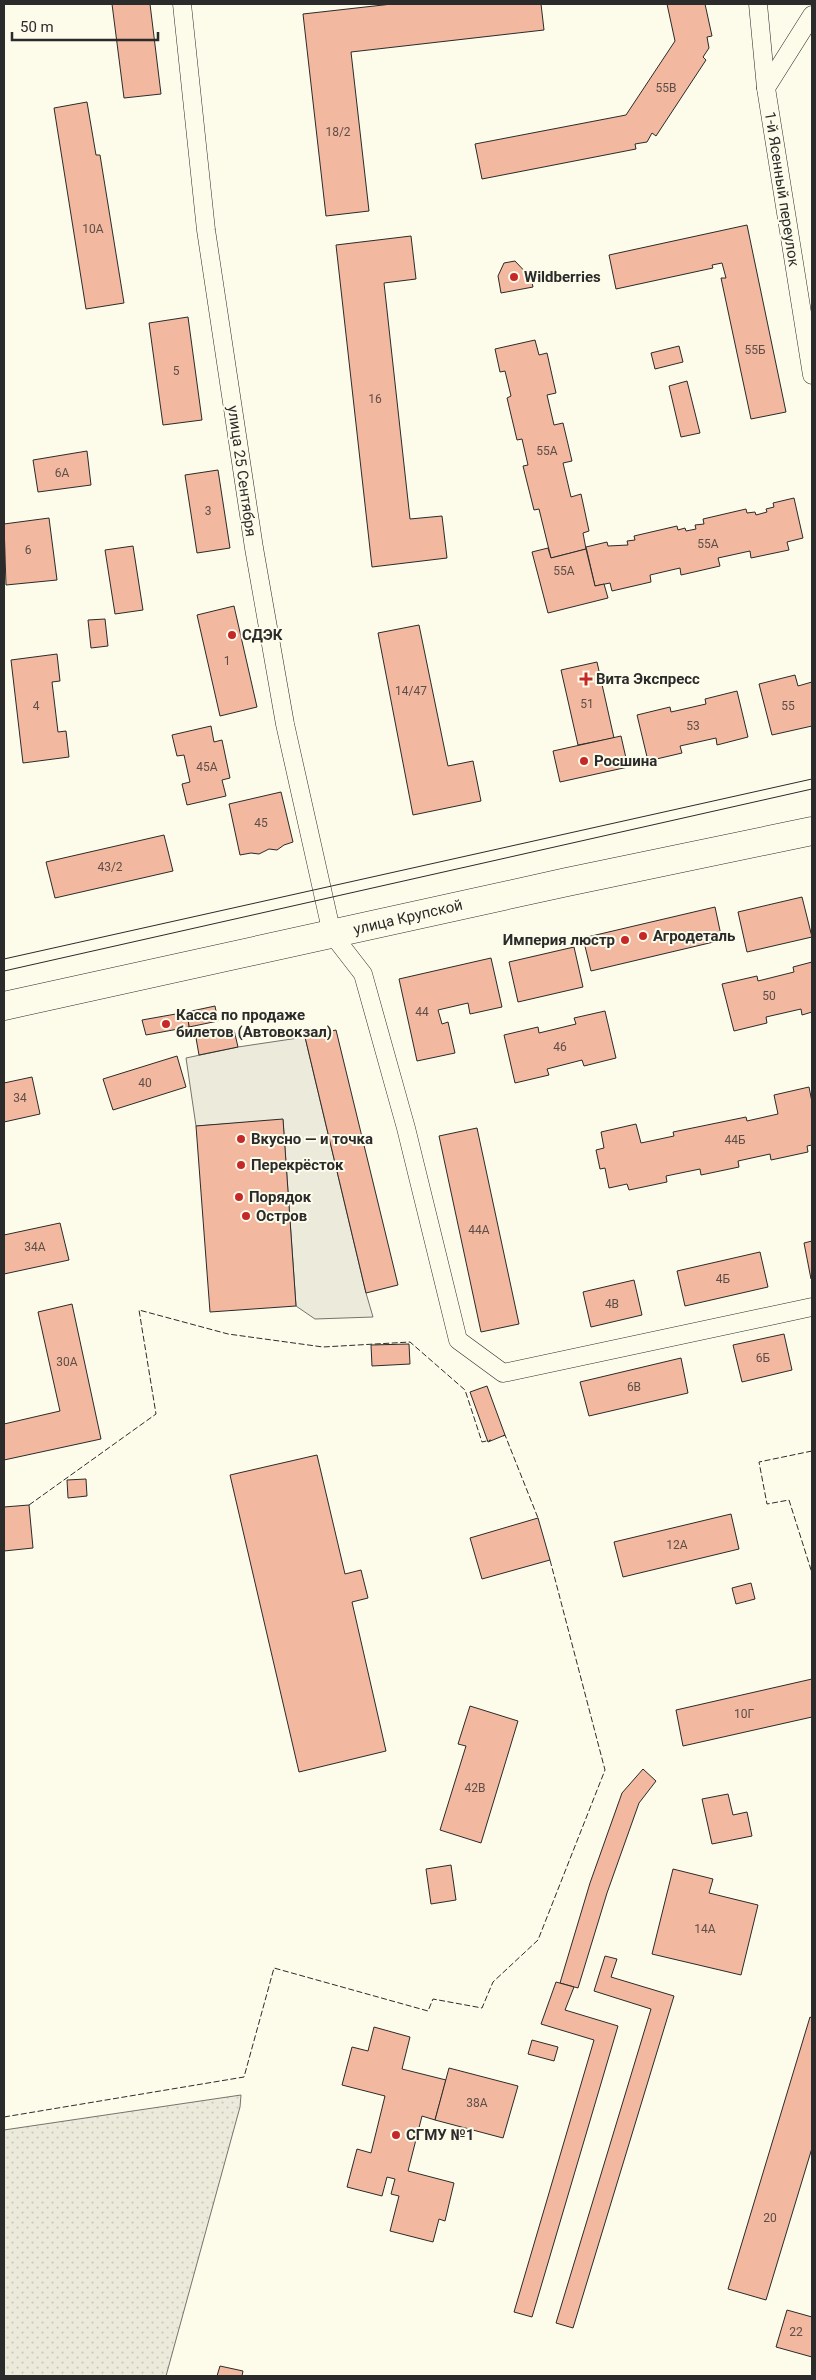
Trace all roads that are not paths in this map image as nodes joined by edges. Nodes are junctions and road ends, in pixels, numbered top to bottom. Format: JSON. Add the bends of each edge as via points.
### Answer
{"nodes":[{"id":1,"x":182,"y":4,"type":"edge"},
{"id":2,"x":758,"y":4,"type":"edge"},
{"id":3,"x":812,"y":15,"type":"edge"},
{"id":4,"x":766,"y":88,"type":"junction"},
{"id":5,"x":812,"y":375,"type":"edge"},
{"id":6,"x":812,"y":831,"type":"edge"},
{"id":7,"x":332,"y":934,"type":"junction"},
{"id":8,"x":4,"y":1006,"type":"edge"},
{"id":9,"x":812,"y":1307,"type":"edge"}],
"edges":[{"from":1,"to":7,"type":"street","name":"улица 25 Сентября","via":[[206,230],[254,548],[285,724]]},
{"from":2,"to":4,"type":"street","name":"1-й Ясенный переулок"},
{"from":3,"to":4,"type":"street"},
{"from":4,"to":5,"type":"street","name":"1-й Ясенный переулок"},
{"from":6,"to":7,"type":"main road","name":"улица Крупской"},
{"from":7,"to":8,"type":"main road","name":"улица Крупской"},
{"from":7,"to":9,"type":"street","via":[[363,974],[406,1128],[458,1340],[503,1373]]}]}
